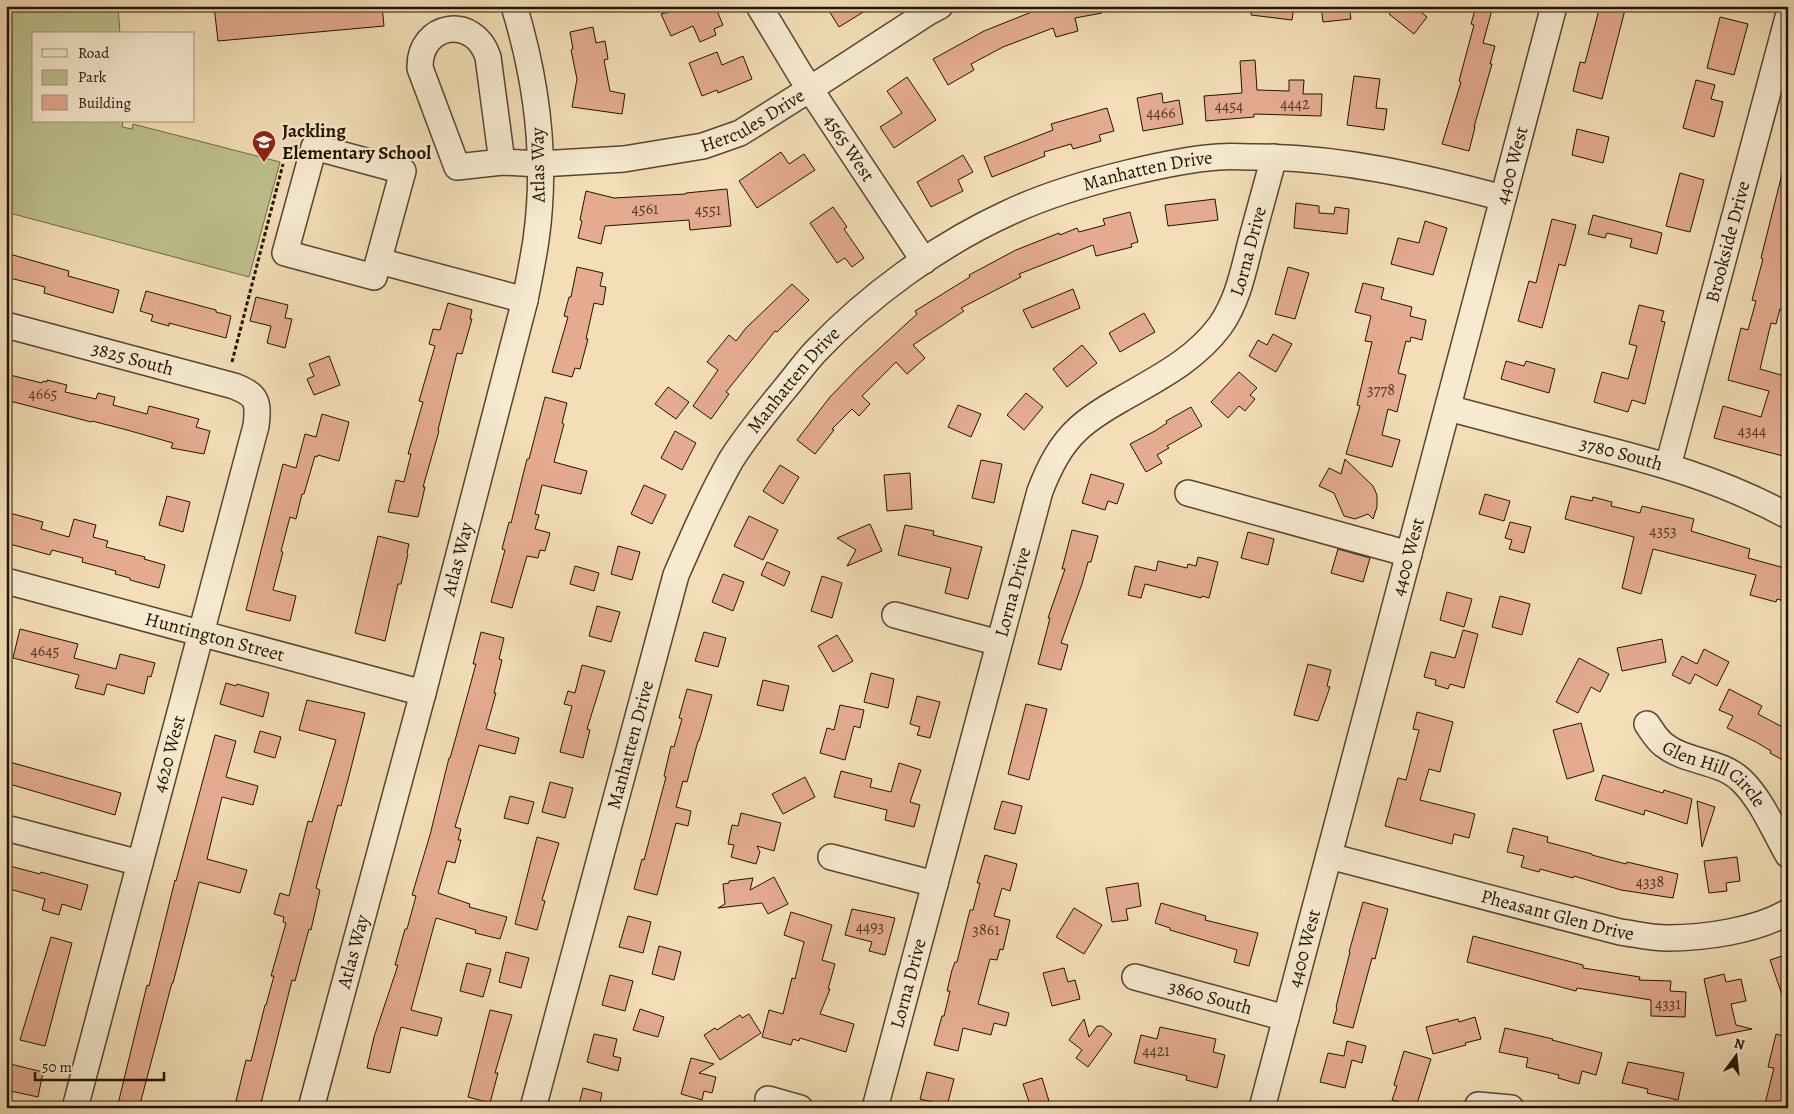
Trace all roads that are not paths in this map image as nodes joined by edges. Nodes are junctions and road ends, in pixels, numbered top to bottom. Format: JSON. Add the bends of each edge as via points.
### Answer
{"nodes":[{"id":1,"x":514,"y":6,"type":"edge"},
{"id":2,"x":759,"y":6,"type":"edge"},
{"id":3,"x":940,"y":6,"type":"edge"},
{"id":4,"x":1554,"y":6,"type":"edge"},
{"id":5,"x":1788,"y":17,"type":"edge"},
{"id":6,"x":810,"y":89,"type":"junction"},
{"id":7,"x":1274,"y":157,"type":"junction"},
{"id":8,"x":502,"y":162,"type":"junction"},
{"id":9,"x":540,"y":164,"type":"junction"},
{"id":10,"x":1503,"y":198,"type":"junction"},
{"id":11,"x":379,"y":261,"type":"junction"},
{"id":12,"x":924,"y":261,"type":"junction"},
{"id":13,"x":525,"y":300,"type":"junction"},
{"id":14,"x":6,"y":326,"type":"edge"},
{"id":15,"x":256,"y":400,"type":"joint"},
{"id":16,"x":1448,"y":408,"type":"junction"},
{"id":17,"x":1668,"y":466,"type":"junction"},
{"id":18,"x":1188,"y":493,"type":"dead end"},
{"id":19,"x":1788,"y":516,"type":"edge"},
{"id":20,"x":1409,"y":554,"type":"junction"},
{"id":21,"x":6,"y":581,"type":"edge"},
{"id":22,"x":895,"y":614,"type":"dead end"},
{"id":23,"x":201,"y":633,"type":"junction"},
{"id":24,"x":999,"y":642,"type":"junction"},
{"id":25,"x":423,"y":692,"type":"junction"},
{"id":26,"x":1647,"y":724,"type":"dead end"},
{"id":27,"x":6,"y":828,"type":"edge"},
{"id":28,"x":1329,"y":856,"type":"junction"},
{"id":29,"x":1788,"y":856,"type":"edge"},
{"id":30,"x":832,"y":857,"type":"dead end"},
{"id":31,"x":140,"y":863,"type":"junction"},
{"id":32,"x":935,"y":884,"type":"junction"},
{"id":33,"x":1788,"y":912,"type":"edge"},
{"id":34,"x":1135,"y":977,"type":"dead end"},
{"id":35,"x":1286,"y":1018,"type":"junction"},
{"id":36,"x":768,"y":1099,"type":"dead end"},
{"id":37,"x":1478,"y":1105,"type":"dead end"},
{"id":38,"x":75,"y":1108,"type":"edge"},
{"id":39,"x":311,"y":1108,"type":"edge"},
{"id":40,"x":534,"y":1108,"type":"edge"},
{"id":41,"x":800,"y":1108,"type":"edge"},
{"id":42,"x":875,"y":1108,"type":"edge"},
{"id":43,"x":1262,"y":1108,"type":"edge"},
{"id":44,"x":1511,"y":1108,"type":"edge"}],
"edges":[{"from":1,"to":9,"type":"street","name":"Atlas Way","via":[[531,76]]},
{"from":2,"to":6,"type":"street","name":"4565 West"},
{"from":3,"to":6,"type":"street","name":"Hercules Drive"},
{"from":4,"to":10,"type":"street","name":"4400 West"},
{"from":5,"to":17,"type":"street","name":"Brookside Drive"},
{"from":6,"to":9,"type":"street","name":"Hercules Drive","via":[[740,133],[703,146],[624,159]]},
{"from":6,"to":12,"type":"street","name":"4565 West"},
{"from":7,"to":10,"type":"street","name":"Manhatten Drive","via":[[1387,170]]},
{"from":7,"to":12,"type":"street","name":"Manhatten Drive","via":[[1218,157],[1158,166],[1090,182],[1007,213]]},
{"from":7,"to":24,"type":"street","name":"Lorna Drive","via":[[1240,283],[1220,326],[1180,366],[1079,427],[1048,469]]},
{"from":8,"to":8,"type":"street","name":"Hercules Drive","via":[[457,167],[420,68],[426,43],[448,29],[466,31],[485,49]]},
{"from":8,"to":9,"type":"street","name":"Hercules Drive"},
{"from":9,"to":13,"type":"street","name":"Atlas Way","via":[[539,213]]},
{"from":10,"to":16,"type":"street","name":"4400 West"},
{"from":11,"to":11,"type":"street","via":[[403,171],[314,148],[285,253],[374,277]]},
{"from":11,"to":13,"type":"street"},
{"from":12,"to":40,"type":"street","name":"Manhatten Drive","via":[[867,303],[815,352],[732,459],[702,517],[676,575]]},
{"from":13,"to":25,"type":"street","name":"Atlas Way"},
{"from":14,"to":15,"type":"street","name":"3825 South","via":[[234,386],[250,393]]},
{"from":15,"to":23,"type":"street","name":"4620 West","via":[[256,426]]},
{"from":16,"to":17,"type":"street","name":"3780 South"},
{"from":16,"to":20,"type":"street","name":"4400 West"},
{"from":17,"to":19,"type":"street","name":"3780 South","via":[[1737,491]]},
{"from":18,"to":20,"type":"street"},
{"from":20,"to":28,"type":"street","name":"4400 West"},
{"from":21,"to":23,"type":"street","name":"Huntington Street"},
{"from":22,"to":24,"type":"street"},
{"from":23,"to":25,"type":"street","name":"Huntington Street"},
{"from":23,"to":31,"type":"street","name":"4620 West"},
{"from":24,"to":32,"type":"street","name":"Lorna Drive"},
{"from":25,"to":39,"type":"street","name":"Atlas Way"},
{"from":26,"to":29,"type":"street","name":"Glen Hill Circle","via":[[1663,745],[1728,771],[1741,780],[1756,798]]},
{"from":27,"to":31,"type":"street"},
{"from":28,"to":33,"type":"street","name":"Pheasant Glen Drive","via":[[1620,932],[1656,937],[1703,936],[1747,927]]},
{"from":28,"to":35,"type":"street","name":"4400 West"},
{"from":30,"to":32,"type":"street"},
{"from":31,"to":38,"type":"street","name":"4620 West"},
{"from":32,"to":42,"type":"street","name":"Lorna Drive"},
{"from":34,"to":35,"type":"street","name":"3860 South"},
{"from":35,"to":43,"type":"street","name":"4400 West"},
{"from":36,"to":41,"type":"street"},
{"from":37,"to":44,"type":"street"}]}
